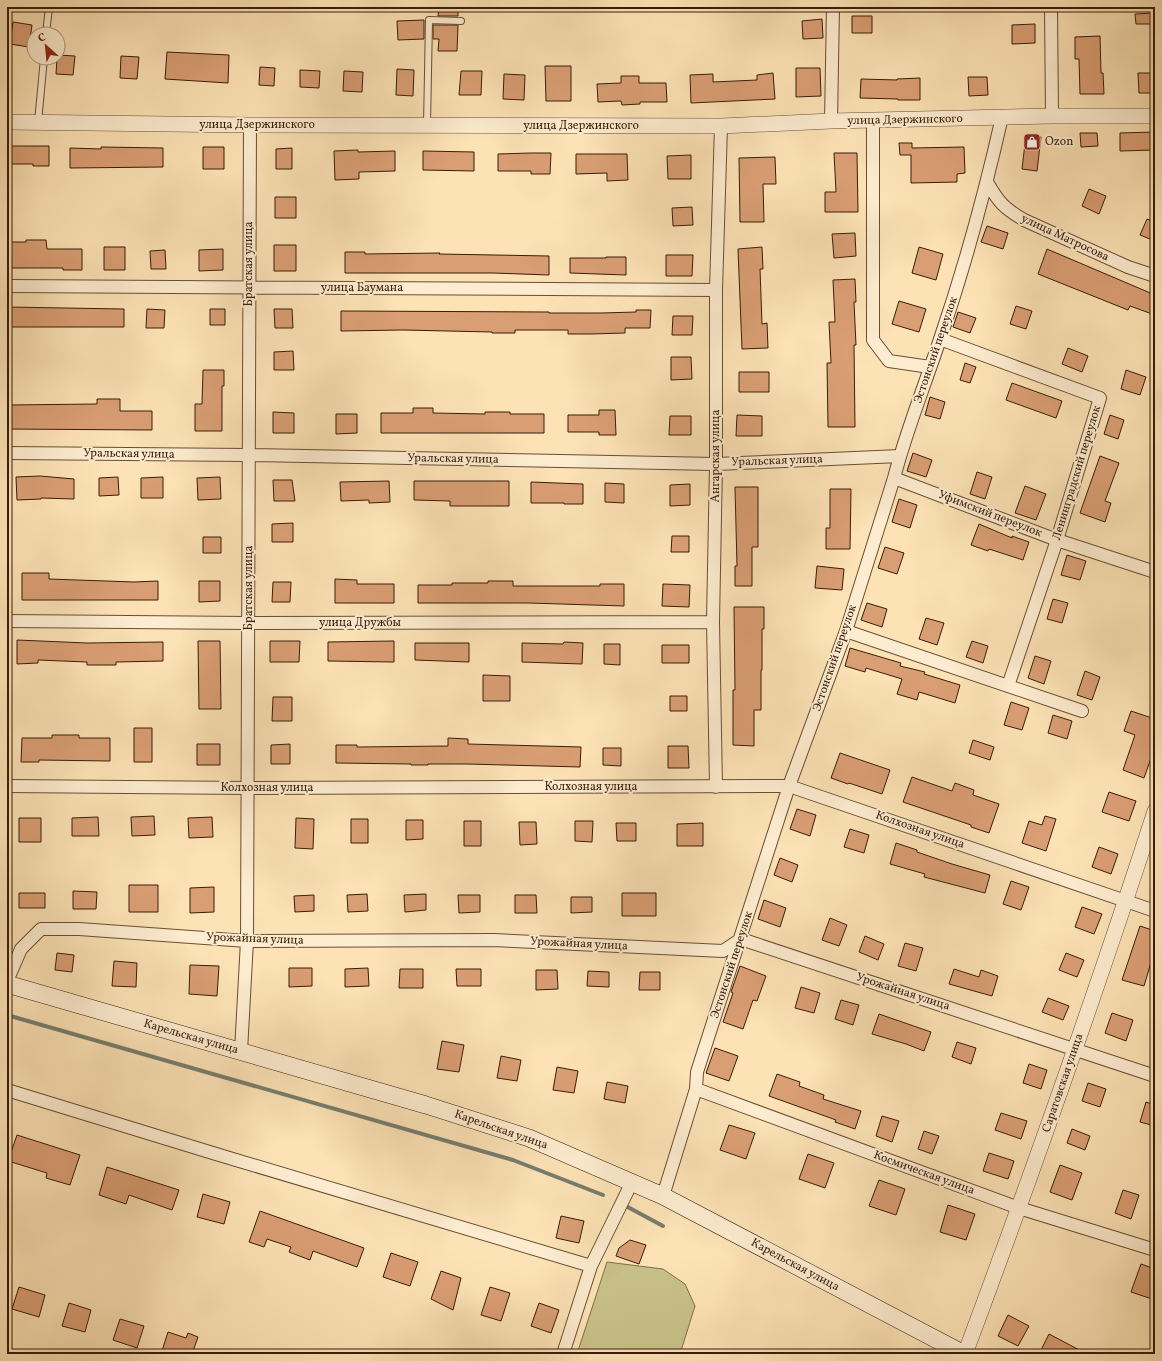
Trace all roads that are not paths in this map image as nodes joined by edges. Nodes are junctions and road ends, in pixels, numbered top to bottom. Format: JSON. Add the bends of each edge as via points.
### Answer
{"nodes":[{"id":1,"x":49,"y":7,"type":"edge"},
{"id":2,"x":833,"y":7,"type":"edge"},
{"id":3,"x":1051,"y":7,"type":"edge"},
{"id":4,"x":461,"y":20,"type":"dead end"},
{"id":5,"x":47,"y":26,"type":"edge"},
{"id":6,"x":43,"y":66,"type":"edge"},
{"id":7,"x":1052,"y":116,"type":"junction"},
{"id":8,"x":1155,"y":116,"type":"edge"},
{"id":9,"x":1002,"y":117,"type":"junction"},
{"id":10,"x":831,"y":121,"type":"junction"},
{"id":11,"x":873,"y":121,"type":"junction"},
{"id":12,"x":7,"y":122,"type":"edge"},
{"id":13,"x":38,"y":122,"type":"junction"},
{"id":14,"x":250,"y":125,"type":"junction"},
{"id":15,"x":427,"y":125,"type":"junction"},
{"id":16,"x":721,"y":126,"type":"junction"},
{"id":17,"x":987,"y":182,"type":"junction"},
{"id":18,"x":1155,"y":276,"type":"edge"},
{"id":19,"x":7,"y":286,"type":"edge"},
{"id":20,"x":249,"y":288,"type":"junction"},
{"id":21,"x":716,"y":290,"type":"junction"},
{"id":22,"x":940,"y":339,"type":"junction"},
{"id":23,"x":930,"y":368,"type":"junction"},
{"id":24,"x":7,"y":453,"type":"edge"},
{"id":25,"x":248,"y":455,"type":"junction"},
{"id":26,"x":900,"y":456,"type":"junction"},
{"id":27,"x":716,"y":464,"type":"junction"},
{"id":28,"x":894,"y":478,"type":"junction"},
{"id":29,"x":1057,"y":540,"type":"junction"},
{"id":30,"x":1155,"y":572,"type":"edge"},
{"id":31,"x":7,"y":622,"type":"edge"},
{"id":32,"x":713,"y":622,"type":"junction"},
{"id":33,"x":249,"y":623,"type":"junction"},
{"id":34,"x":846,"y":631,"type":"junction"},
{"id":35,"x":1008,"y":686,"type":"junction"},
{"id":36,"x":1082,"y":711,"type":"dead end"},
{"id":37,"x":7,"y":786,"type":"edge"},
{"id":38,"x":789,"y":786,"type":"junction"},
{"id":39,"x":716,"y":787,"type":"junction"},
{"id":40,"x":248,"y":788,"type":"junction"},
{"id":41,"x":1155,"y":811,"type":"edge"},
{"id":42,"x":1126,"y":901,"type":"junction"},
{"id":43,"x":1155,"y":911,"type":"edge"},
{"id":44,"x":741,"y":939,"type":"junction"},
{"id":45,"x":247,"y":941,"type":"junction"},
{"id":46,"x":7,"y":982,"type":"edge"},
{"id":47,"x":1074,"y":1049,"type":"junction"},
{"id":48,"x":241,"y":1052,"type":"junction"},
{"id":49,"x":1155,"y":1076,"type":"edge"},
{"id":50,"x":696,"y":1089,"type":"junction"},
{"id":51,"x":7,"y":1090,"type":"edge"},
{"id":52,"x":632,"y":1182,"type":"junction"},
{"id":53,"x":663,"y":1196,"type":"junction"},
{"id":54,"x":1019,"y":1208,"type":"junction"},
{"id":55,"x":1155,"y":1250,"type":"edge"},
{"id":56,"x":591,"y":1266,"type":"junction"},
{"id":57,"x":563,"y":1354,"type":"edge"},
{"id":58,"x":965,"y":1354,"type":"edge"}],
"edges":[{"from":1,"to":5,"type":"lane"},
{"from":2,"to":10,"type":"street"},
{"from":3,"to":7,"type":"street"},
{"from":4,"to":15,"type":"lane","via":[[429,20]]},
{"from":6,"to":13,"type":"lane"},
{"from":7,"to":8,"type":"street","name":"улица Дзержинского"},
{"from":7,"to":9,"type":"street","name":"улица Дзержинского"},
{"from":9,"to":11,"type":"street","name":"улица Дзержинского"},
{"from":9,"to":17,"type":"street","name":"Эстонский переулок"},
{"from":10,"to":11,"type":"street","name":"улица Дзержинского"},
{"from":10,"to":16,"type":"street","name":"улица Дзержинского"},
{"from":11,"to":23,"type":"street","via":[[873,340],[889,361]]},
{"from":12,"to":13,"type":"street","name":"улица Дзержинского"},
{"from":13,"to":14,"type":"street","name":"улица Дзержинского"},
{"from":14,"to":15,"type":"street","name":"улица Дзержинского"},
{"from":14,"to":20,"type":"street","name":"Братская улица"},
{"from":15,"to":16,"type":"street","name":"улица Дзержинского"},
{"from":16,"to":21,"type":"street","name":"Ангарская улица"},
{"from":17,"to":18,"type":"street","name":"улица Матросова","via":[[996,199],[1024,220]]},
{"from":17,"to":22,"type":"street","name":"Эстонский переулок","via":[[968,253]]},
{"from":19,"to":20,"type":"street","name":"улица Баумана"},
{"from":20,"to":21,"type":"street","name":"улица Баумана"},
{"from":20,"to":25,"type":"street","name":"Братская улица"},
{"from":21,"to":27,"type":"street","name":"Ангарская улица"},
{"from":22,"to":23,"type":"street","name":"Эстонский переулок"},
{"from":22,"to":29,"type":"street","name":"Ленинградский переулок","via":[[1100,398]]},
{"from":23,"to":26,"type":"street","name":"Эстонский переулок"},
{"from":24,"to":25,"type":"street","name":"Уральская улица"},
{"from":25,"to":27,"type":"street","name":"Уральская улица"},
{"from":25,"to":33,"type":"street","name":"Братская улица"},
{"from":26,"to":27,"type":"street","name":"Уральская улица"},
{"from":26,"to":28,"type":"street","name":"Эстонский переулок"},
{"from":27,"to":32,"type":"street","name":"Ангарская улица"},
{"from":28,"to":29,"type":"street","name":"Уфимский переулок"},
{"from":28,"to":34,"type":"street","name":"Эстонский переулок"},
{"from":29,"to":30,"type":"street","name":"Уфимский переулок"},
{"from":29,"to":35,"type":"street","name":"Ленинградский переулок"},
{"from":31,"to":33,"type":"street","name":"улица Дружбы"},
{"from":32,"to":33,"type":"street","name":"улица Дружбы"},
{"from":32,"to":39,"type":"street","name":"Ангарская улица"},
{"from":33,"to":40,"type":"street","name":"Братская улица"},
{"from":34,"to":35,"type":"street"},
{"from":34,"to":38,"type":"street","name":"Эстонский переулок"},
{"from":35,"to":36,"type":"street"},
{"from":37,"to":40,"type":"street","name":"Колхозная улица"},
{"from":38,"to":39,"type":"street","name":"Колхозная улица"},
{"from":38,"to":42,"type":"street","name":"Колхозная улица"},
{"from":38,"to":44,"type":"street","name":"Эстонский переулок"},
{"from":39,"to":40,"type":"street","name":"Колхозная улица"},
{"from":40,"to":45,"type":"street","name":"Братская улица"},
{"from":41,"to":42,"type":"street","name":"Саратовская улица"},
{"from":42,"to":43,"type":"street","name":"Колхозная улица"},
{"from":42,"to":47,"type":"street","name":"Саратовская улица"},
{"from":44,"to":45,"type":"street","name":"Урожайная улица","via":[[722,951],[494,940]]},
{"from":44,"to":47,"type":"street","name":"Урожайная улица"},
{"from":44,"to":50,"type":"street","name":"Эстонский переулок","via":[[697,1072]]},
{"from":45,"to":46,"type":"street","name":"Урожайная улица","via":[[79,929],[41,929],[21,949]]},
{"from":45,"to":48,"type":"street","name":"Братская улица"},
{"from":46,"to":48,"type":"main road","name":"Карельская улица"},
{"from":47,"to":49,"type":"street","name":"Урожайная улица"},
{"from":47,"to":54,"type":"street","name":"Саратовская улица"},
{"from":48,"to":52,"type":"main road","name":"Карельская улица","via":[[426,1105],[529,1138]]},
{"from":50,"to":53,"type":"street","name":"Эстонский переулок"},
{"from":50,"to":54,"type":"street","name":"Космическая улица"},
{"from":51,"to":56,"type":"street"},
{"from":52,"to":53,"type":"main road","name":"Карельская улица"},
{"from":52,"to":56,"type":"street"},
{"from":53,"to":58,"type":"main road","name":"Карельская улица"},
{"from":54,"to":55,"type":"street","name":"Космическая улица"},
{"from":54,"to":58,"type":"street","name":"Саратовская улица"},
{"from":56,"to":57,"type":"street"}]}
